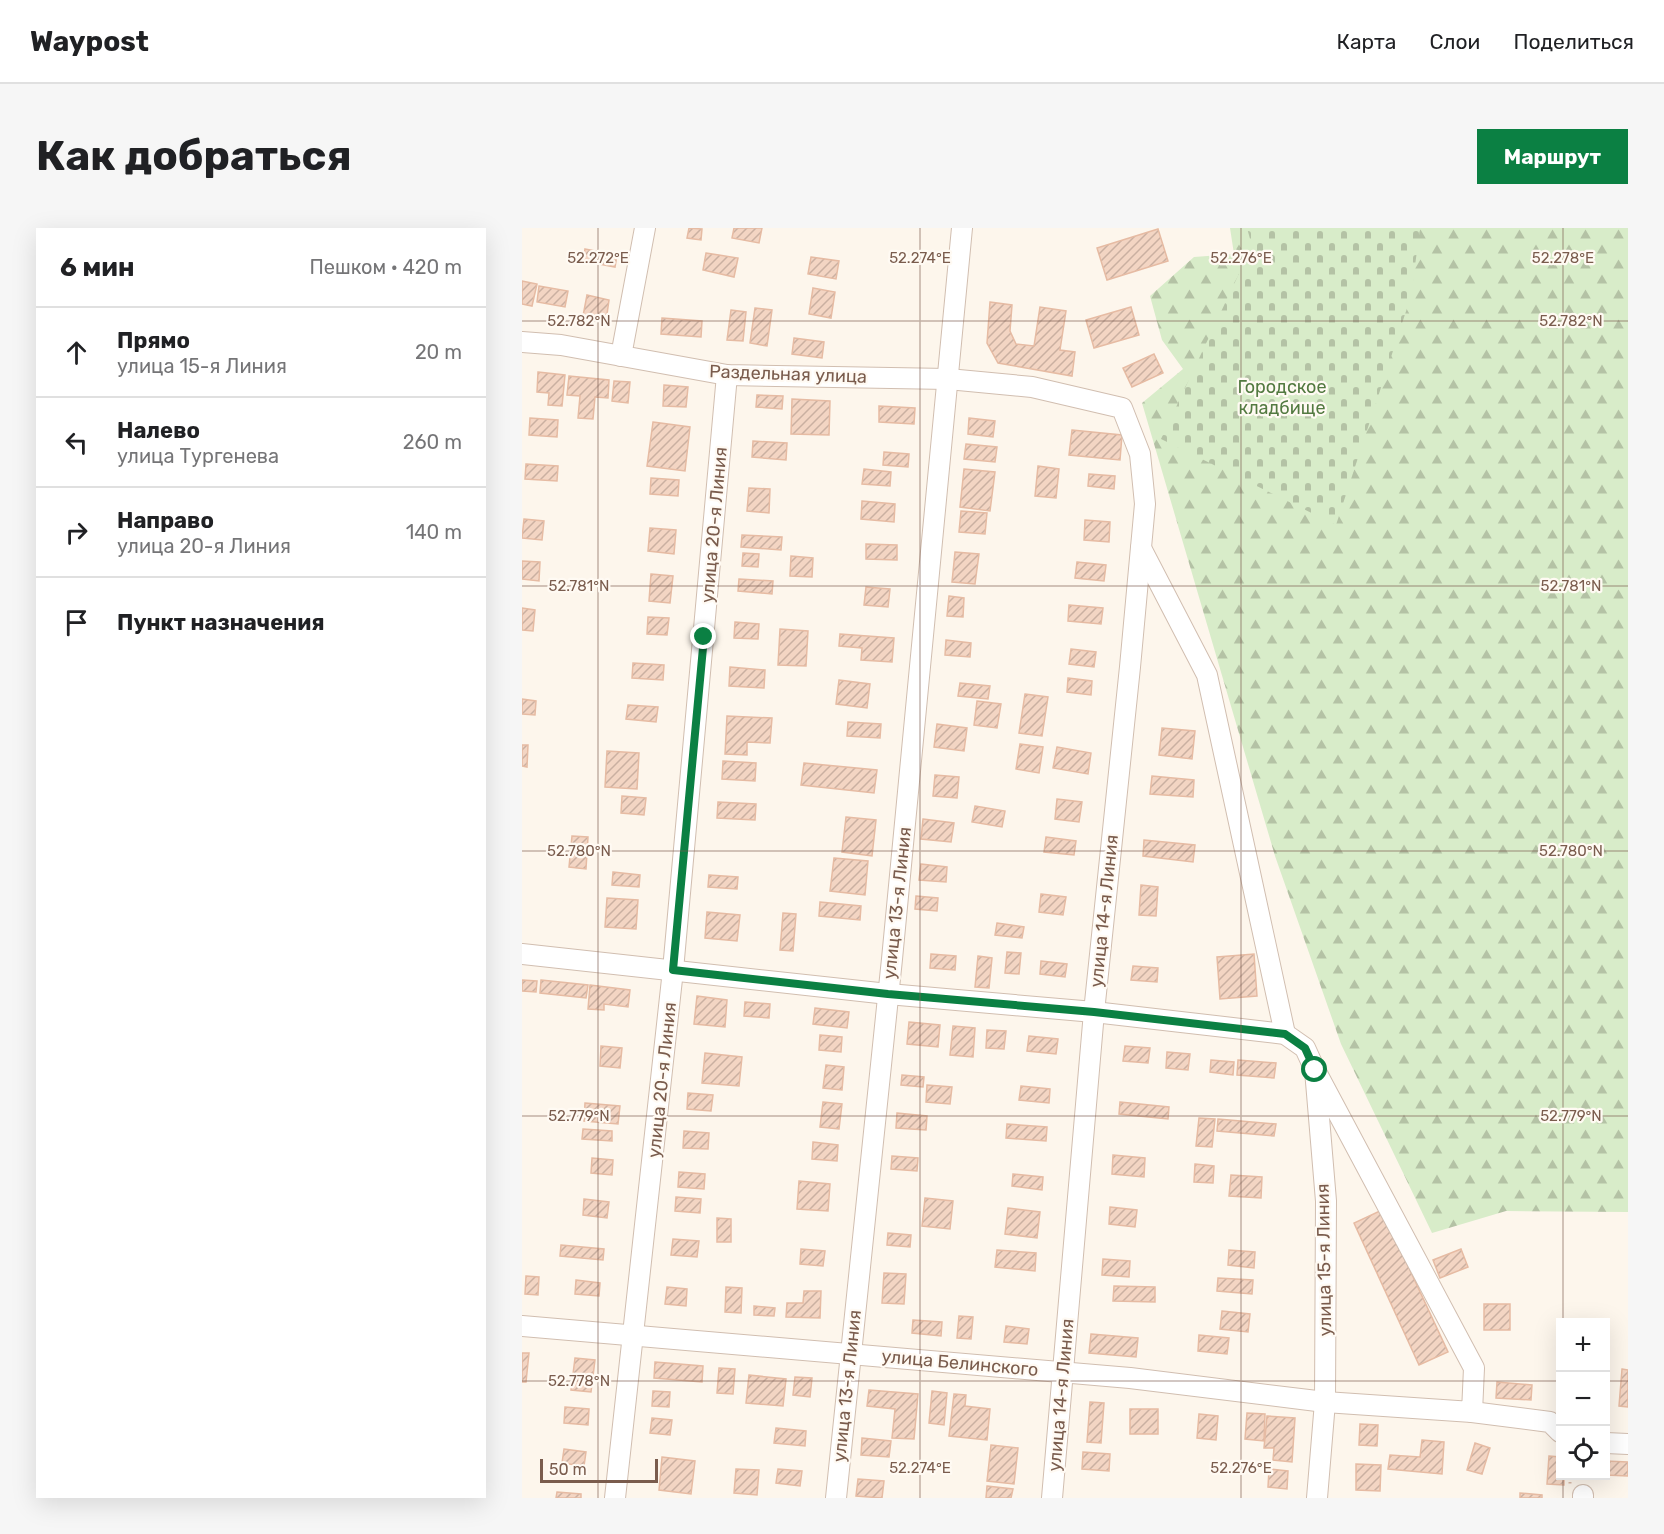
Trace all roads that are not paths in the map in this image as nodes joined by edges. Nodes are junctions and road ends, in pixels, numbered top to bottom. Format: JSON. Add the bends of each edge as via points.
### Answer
{"nodes":[{"id":1,"x":645,"y":228,"type":"edge"},
{"id":2,"x":962,"y":228,"type":"edge"},
{"id":3,"x":522,"y":342,"type":"edge"},
{"id":4,"x":621,"y":356,"type":"junction"},
{"id":5,"x":727,"y":375,"type":"junction"},
{"id":6,"x":948,"y":379,"type":"junction"},
{"id":7,"x":1145,"y":504,"type":"joint"},
{"id":8,"x":1141,"y":548,"type":"junction"},
{"id":9,"x":522,"y":954,"type":"edge"},
{"id":10,"x":673,"y":970,"type":"junction"},
{"id":11,"x":888,"y":994,"type":"junction"},
{"id":12,"x":1094,"y":1012,"type":"junction"},
{"id":13,"x":1285,"y":1034,"type":"junction"},
{"id":14,"x":1315,"y":1070,"type":"junction"},
{"id":15,"x":522,"y":1326,"type":"edge"},
{"id":16,"x":634,"y":1335,"type":"junction"},
{"id":17,"x":850,"y":1353,"type":"junction"},
{"id":18,"x":1063,"y":1372,"type":"junction"},
{"id":19,"x":1325,"y":1402,"type":"junction"},
{"id":20,"x":1472,"y":1412,"type":"junction"},
{"id":21,"x":1556,"y":1428,"type":"edge"},
{"id":22,"x":1610,"y":1443,"type":"edge"},
{"id":23,"x":1628,"y":1444,"type":"edge"},
{"id":24,"x":615,"y":1498,"type":"edge"},
{"id":25,"x":836,"y":1498,"type":"edge"},
{"id":26,"x":1052,"y":1498,"type":"edge"},
{"id":27,"x":1317,"y":1498,"type":"edge"}],
"edges":[{"from":1,"to":4,"type":"street"},
{"from":2,"to":6,"type":"street","name":"улица 13-я Линия"},
{"from":3,"to":4,"type":"street","name":"Раздельная улица"},
{"from":4,"to":5,"type":"street","name":"Раздельная улица"},
{"from":5,"to":6,"type":"street","name":"Раздельная улица"},
{"from":5,"to":10,"type":"street","name":"улица 20-я Линия"},
{"from":6,"to":7,"type":"street","name":"Раздельная улица","via":[[1032,387],[1122,408],[1140,454]]},
{"from":6,"to":11,"type":"street","name":"улица 13-я Линия"},
{"from":7,"to":8,"type":"street","name":"улица 14-я Линия"},
{"from":8,"to":12,"type":"street","name":"улица 14-я Линия"},
{"from":8,"to":13,"type":"street","via":[[1206,675]]},
{"from":9,"to":10,"type":"street"},
{"from":10,"to":11,"type":"street"},
{"from":10,"to":16,"type":"street","name":"улица 20-я Линия"},
{"from":11,"to":12,"type":"street"},
{"from":11,"to":17,"type":"street","name":"улица 13-я Линия"},
{"from":12,"to":13,"type":"street"},
{"from":12,"to":18,"type":"street","name":"улица 14-я Линия"},
{"from":13,"to":14,"type":"street","name":"улица 15-я Линия","via":[[1305,1048]]},
{"from":14,"to":19,"type":"street","name":"улица 15-я Линия","via":[[1326,1201]]},
{"from":14,"to":20,"type":"street","via":[[1474,1368]]},
{"from":15,"to":16,"type":"street","name":"улица Белинского"},
{"from":16,"to":17,"type":"street","name":"улица Белинского"},
{"from":16,"to":24,"type":"street","name":"улица 20-я Линия"},
{"from":17,"to":18,"type":"street","name":"улица Белинского"},
{"from":17,"to":25,"type":"street","name":"улица 13-я Линия"},
{"from":18,"to":19,"type":"street","name":"улица Белинского"},
{"from":18,"to":26,"type":"street","name":"улица 14-я Линия"},
{"from":19,"to":20,"type":"street","name":"улица Белинского"},
{"from":19,"to":27,"type":"street","name":"улица 15-я Линия"},
{"from":20,"to":21,"type":"street","name":"улица Белинского","via":[[1550,1422]]},
{"from":22,"to":23,"type":"street"}]}
